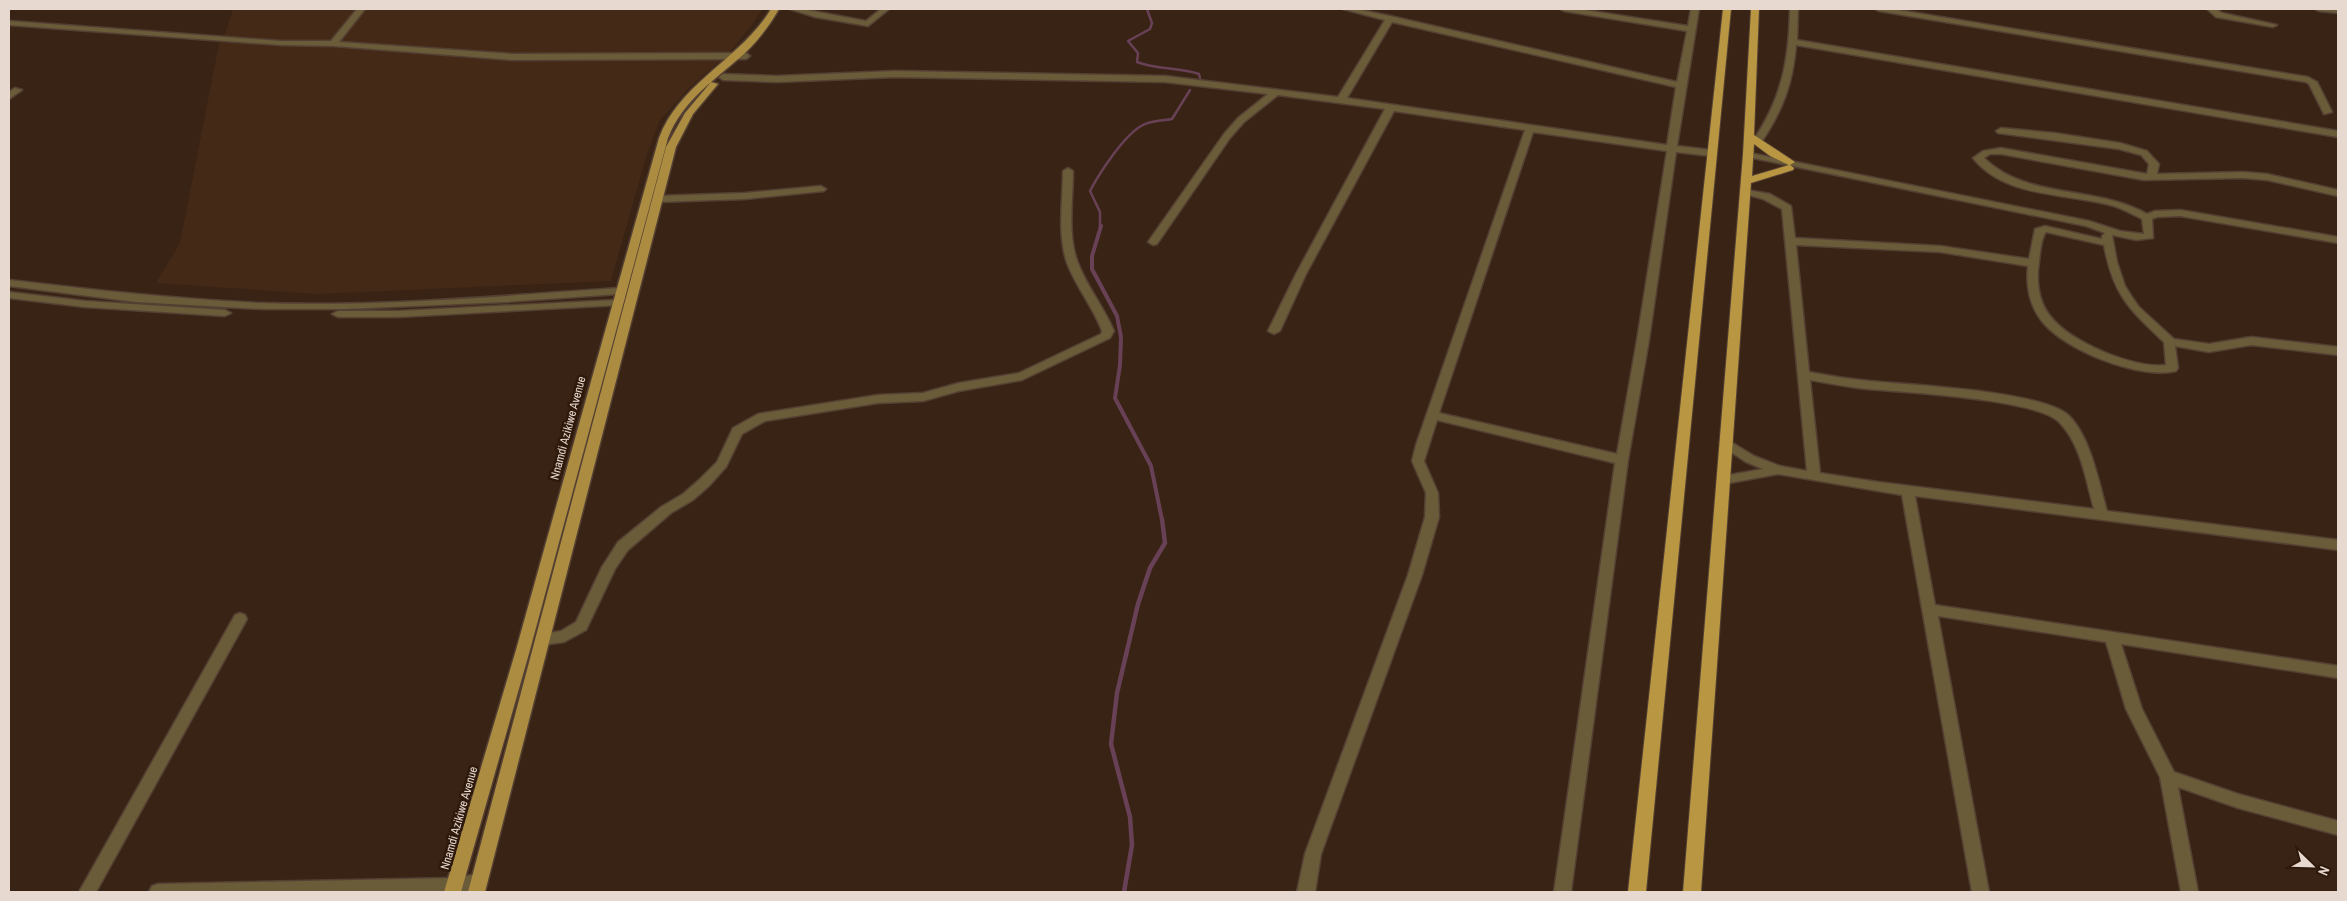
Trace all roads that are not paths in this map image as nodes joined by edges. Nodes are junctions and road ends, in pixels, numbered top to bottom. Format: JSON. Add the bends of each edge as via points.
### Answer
{"nodes":[{"id":1,"x":361,"y":9,"type":"edge"},
{"id":2,"x":775,"y":9,"type":"edge"},
{"id":3,"x":783,"y":9,"type":"edge"},
{"id":4,"x":794,"y":9,"type":"edge"},
{"id":5,"x":885,"y":9,"type":"edge"},
{"id":6,"x":1347,"y":9,"type":"edge"},
{"id":7,"x":1564,"y":9,"type":"edge"},
{"id":8,"x":1696,"y":9,"type":"edge"},
{"id":9,"x":1727,"y":9,"type":"edge"},
{"id":10,"x":1755,"y":9,"type":"edge"},
{"id":11,"x":1794,"y":9,"type":"edge"},
{"id":12,"x":1879,"y":9,"type":"edge"},
{"id":13,"x":2211,"y":9,"type":"edge"},
{"id":14,"x":2318,"y":9,"type":"edge"},
{"id":15,"x":2338,"y":11,"type":"edge"},
{"id":16,"x":1390,"y":18,"type":"junction"},
{"id":17,"x":9,"y":23,"type":"edge"},
{"id":18,"x":2273,"y":25,"type":"dead end"},
{"id":19,"x":1692,"y":28,"type":"junction"},
{"id":20,"x":1792,"y":42,"type":"junction"},
{"id":21,"x":334,"y":44,"type":"junction"},
{"id":22,"x":741,"y":56,"type":"junction"},
{"id":23,"x":723,"y":77,"type":"junction"},
{"id":24,"x":1681,"y":85,"type":"junction"},
{"id":25,"x":18,"y":90,"type":"dead end"},
{"id":26,"x":1275,"y":93,"type":"junction"},
{"id":27,"x":9,"y":96,"type":"edge"},
{"id":28,"x":1341,"y":100,"type":"junction"},
{"id":29,"x":1391,"y":107,"type":"junction"},
{"id":30,"x":2327,"y":112,"type":"dead end"},
{"id":31,"x":1530,"y":128,"type":"junction"},
{"id":32,"x":2001,"y":131,"type":"dead end"},
{"id":33,"x":2338,"y":134,"type":"edge"},
{"id":34,"x":1753,"y":138,"type":"junction"},
{"id":35,"x":1671,"y":148,"type":"junction"},
{"id":36,"x":1711,"y":153,"type":"junction"},
{"id":37,"x":1748,"y":157,"type":"junction"},
{"id":38,"x":1789,"y":165,"type":"junction"},
{"id":39,"x":1068,"y":171,"type":"dead end"},
{"id":40,"x":2151,"y":177,"type":"junction"},
{"id":41,"x":1745,"y":186,"type":"junction"},
{"id":42,"x":821,"y":189,"type":"dead end"},
{"id":43,"x":2338,"y":193,"type":"edge"},
{"id":44,"x":658,"y":198,"type":"junction"},
{"id":45,"x":2147,"y":218,"type":"junction"},
{"id":46,"x":2104,"y":234,"type":"junction"},
{"id":47,"x":2338,"y":240,"type":"edge"},
{"id":48,"x":1791,"y":241,"type":"junction"},
{"id":49,"x":1153,"y":242,"type":"dead end"},
{"id":50,"x":2032,"y":263,"type":"junction"},
{"id":51,"x":9,"y":284,"type":"edge"},
{"id":52,"x":9,"y":296,"type":"edge"},
{"id":53,"x":618,"y":297,"type":"junction"},
{"id":54,"x":1274,"y":331,"type":"dead end"},
{"id":55,"x":2171,"y":342,"type":"junction"},
{"id":56,"x":2338,"y":352,"type":"edge"},
{"id":57,"x":1804,"y":375,"type":"junction"},
{"id":58,"x":1431,"y":415,"type":"junction"},
{"id":59,"x":1726,"y":442,"type":"junction"},
{"id":60,"x":1622,"y":460,"type":"junction"},
{"id":61,"x":1778,"y":470,"type":"junction"},
{"id":62,"x":1814,"y":476,"type":"junction"},
{"id":63,"x":1724,"y":480,"type":"junction"},
{"id":64,"x":1908,"y":491,"type":"junction"},
{"id":65,"x":2102,"y":514,"type":"junction"},
{"id":66,"x":2338,"y":545,"type":"edge"},
{"id":67,"x":1929,"y":609,"type":"junction"},
{"id":68,"x":240,"y":619,"type":"dead end"},
{"id":69,"x":2112,"y":637,"type":"junction"},
{"id":70,"x":542,"y":639,"type":"junction"},
{"id":71,"x":2338,"y":672,"type":"edge"},
{"id":72,"x":2168,"y":777,"type":"junction"},
{"id":73,"x":2338,"y":828,"type":"edge"},
{"id":74,"x":477,"y":887,"type":"edge"},
{"id":75,"x":453,"y":889,"type":"edge"},
{"id":76,"x":87,"y":892,"type":"edge"},
{"id":77,"x":158,"y":892,"type":"edge"},
{"id":78,"x":1306,"y":892,"type":"edge"},
{"id":79,"x":1563,"y":892,"type":"edge"},
{"id":80,"x":1637,"y":892,"type":"edge"},
{"id":81,"x":1692,"y":892,"type":"edge"},
{"id":82,"x":1980,"y":892,"type":"edge"},
{"id":83,"x":2190,"y":892,"type":"edge"}],
"edges":[{"from":1,"to":21,"type":"street"},
{"from":2,"to":22,"type":"main road","name":"Nnamdi Azikiwe Avenue"},
{"from":3,"to":22,"type":"main road","name":"Nnamdi Azikiwe Avenue","via":[[766,34]]},
{"from":4,"to":5,"type":"street","via":[[815,16],[868,24]]},
{"from":6,"to":16,"type":"street"},
{"from":7,"to":19,"type":"street"},
{"from":8,"to":19,"type":"street"},
{"from":9,"to":36,"type":"highway"},
{"from":10,"to":34,"type":"highway"},
{"from":11,"to":20,"type":"street"},
{"from":12,"to":30,"type":"street","via":[[2308,80],[2313,82]]},
{"from":13,"to":18,"type":"street","via":[[2219,15]]},
{"from":14,"to":15,"type":"street"},
{"from":16,"to":24,"type":"street"},
{"from":16,"to":28,"type":"street"},
{"from":17,"to":21,"type":"street","via":[[271,43]]},
{"from":19,"to":24,"type":"street"},
{"from":20,"to":33,"type":"street"},
{"from":20,"to":34,"type":"street","via":[[1774,118]]},
{"from":21,"to":22,"type":"street","via":[[512,57]]},
{"from":22,"to":23,"type":"main road","name":"Nnamdi Azikiwe Avenue"},
{"from":22,"to":53,"type":"main road","name":"Nnamdi Azikiwe Avenue","via":[[675,112],[666,130]]},
{"from":23,"to":26,"type":"street","via":[[777,79],[895,74],[1133,77]]},
{"from":23,"to":44,"type":"main road","name":"Nnamdi Azikiwe Avenue","via":[[694,105],[683,121]]},
{"from":24,"to":35,"type":"street"},
{"from":25,"to":27,"type":"street"},
{"from":26,"to":28,"type":"street"},
{"from":26,"to":49,"type":"street","via":[[1241,120],[1227,136]]},
{"from":28,"to":29,"type":"street"},
{"from":29,"to":31,"type":"street"},
{"from":29,"to":54,"type":"street"},
{"from":31,"to":35,"type":"street"},
{"from":31,"to":58,"type":"street"},
{"from":32,"to":40,"type":"street","via":[[2136,149],[2154,164]]},
{"from":34,"to":37,"type":"highway"},
{"from":34,"to":38,"type":"highway"},
{"from":35,"to":36,"type":"street"},
{"from":35,"to":60,"type":"street"},
{"from":36,"to":80,"type":"highway"},
{"from":37,"to":38,"type":"street"},
{"from":37,"to":41,"type":"highway"},
{"from":38,"to":41,"type":"highway"},
{"from":38,"to":46,"type":"street"},
{"from":39,"to":70,"type":"street","via":[[1072,260],[1105,321],[1106,336],[1014,378],[923,397],[878,399],[762,417],[737,431],[722,464],[704,483],[623,546],[609,567],[581,626],[564,636]]},
{"from":40,"to":43,"type":"street","via":[[2243,175]]},
{"from":40,"to":45,"type":"street","via":[[2002,151],[1983,153],[1978,158],[2000,177],[2113,202]]},
{"from":41,"to":48,"type":"street","via":[[1786,208]]},
{"from":41,"to":59,"type":"highway"},
{"from":42,"to":44,"type":"street","via":[[745,196]]},
{"from":44,"to":70,"type":"main road","name":"Nnamdi Azikiwe Avenue"},
{"from":45,"to":46,"type":"street","via":[[2149,236],[2146,238]]},
{"from":45,"to":47,"type":"street","via":[[2155,214],[2180,213]]},
{"from":46,"to":50,"type":"street","via":[[2041,229],[2037,254]]},
{"from":46,"to":55,"type":"street","via":[[2120,286],[2127,298]]},
{"from":48,"to":50,"type":"street","via":[[1940,249]]},
{"from":48,"to":57,"type":"street"},
{"from":50,"to":55,"type":"street","via":[[2036,300],[2048,322],[2071,338],[2111,357],[2159,370],[2172,368]]},
{"from":51,"to":53,"type":"street","via":[[136,299],[262,306]]},
{"from":52,"to":53,"type":"street","via":[[120,307],[258,314],[398,314]]},
{"from":53,"to":75,"type":"main road","name":"Nnamdi Azikiwe Avenue"},
{"from":55,"to":56,"type":"street","via":[[2209,348],[2251,342]]},
{"from":57,"to":62,"type":"street"},
{"from":57,"to":65,"type":"street","via":[[2046,407],[2062,416],[2078,439]]},
{"from":58,"to":60,"type":"street"},
{"from":58,"to":78,"type":"street","via":[[1418,461],[1432,493],[1432,517],[1415,575],[1313,854]]},
{"from":59,"to":61,"type":"street","via":[[1750,459]]},
{"from":59,"to":63,"type":"highway"},
{"from":60,"to":79,"type":"street"},
{"from":61,"to":62,"type":"street"},
{"from":61,"to":63,"type":"street"},
{"from":62,"to":64,"type":"street"},
{"from":63,"to":81,"type":"highway"},
{"from":64,"to":65,"type":"street"},
{"from":64,"to":67,"type":"street"},
{"from":65,"to":66,"type":"street"},
{"from":67,"to":69,"type":"street"},
{"from":67,"to":82,"type":"street"},
{"from":68,"to":76,"type":"street"},
{"from":69,"to":71,"type":"street"},
{"from":69,"to":72,"type":"street","via":[[2134,709]]},
{"from":70,"to":74,"type":"main road","name":"Nnamdi Azikiwe Avenue"},
{"from":72,"to":73,"type":"street","via":[[2238,801]]},
{"from":72,"to":83,"type":"street"},
{"from":74,"to":75,"type":"street"},
{"from":75,"to":77,"type":"street"}]}
